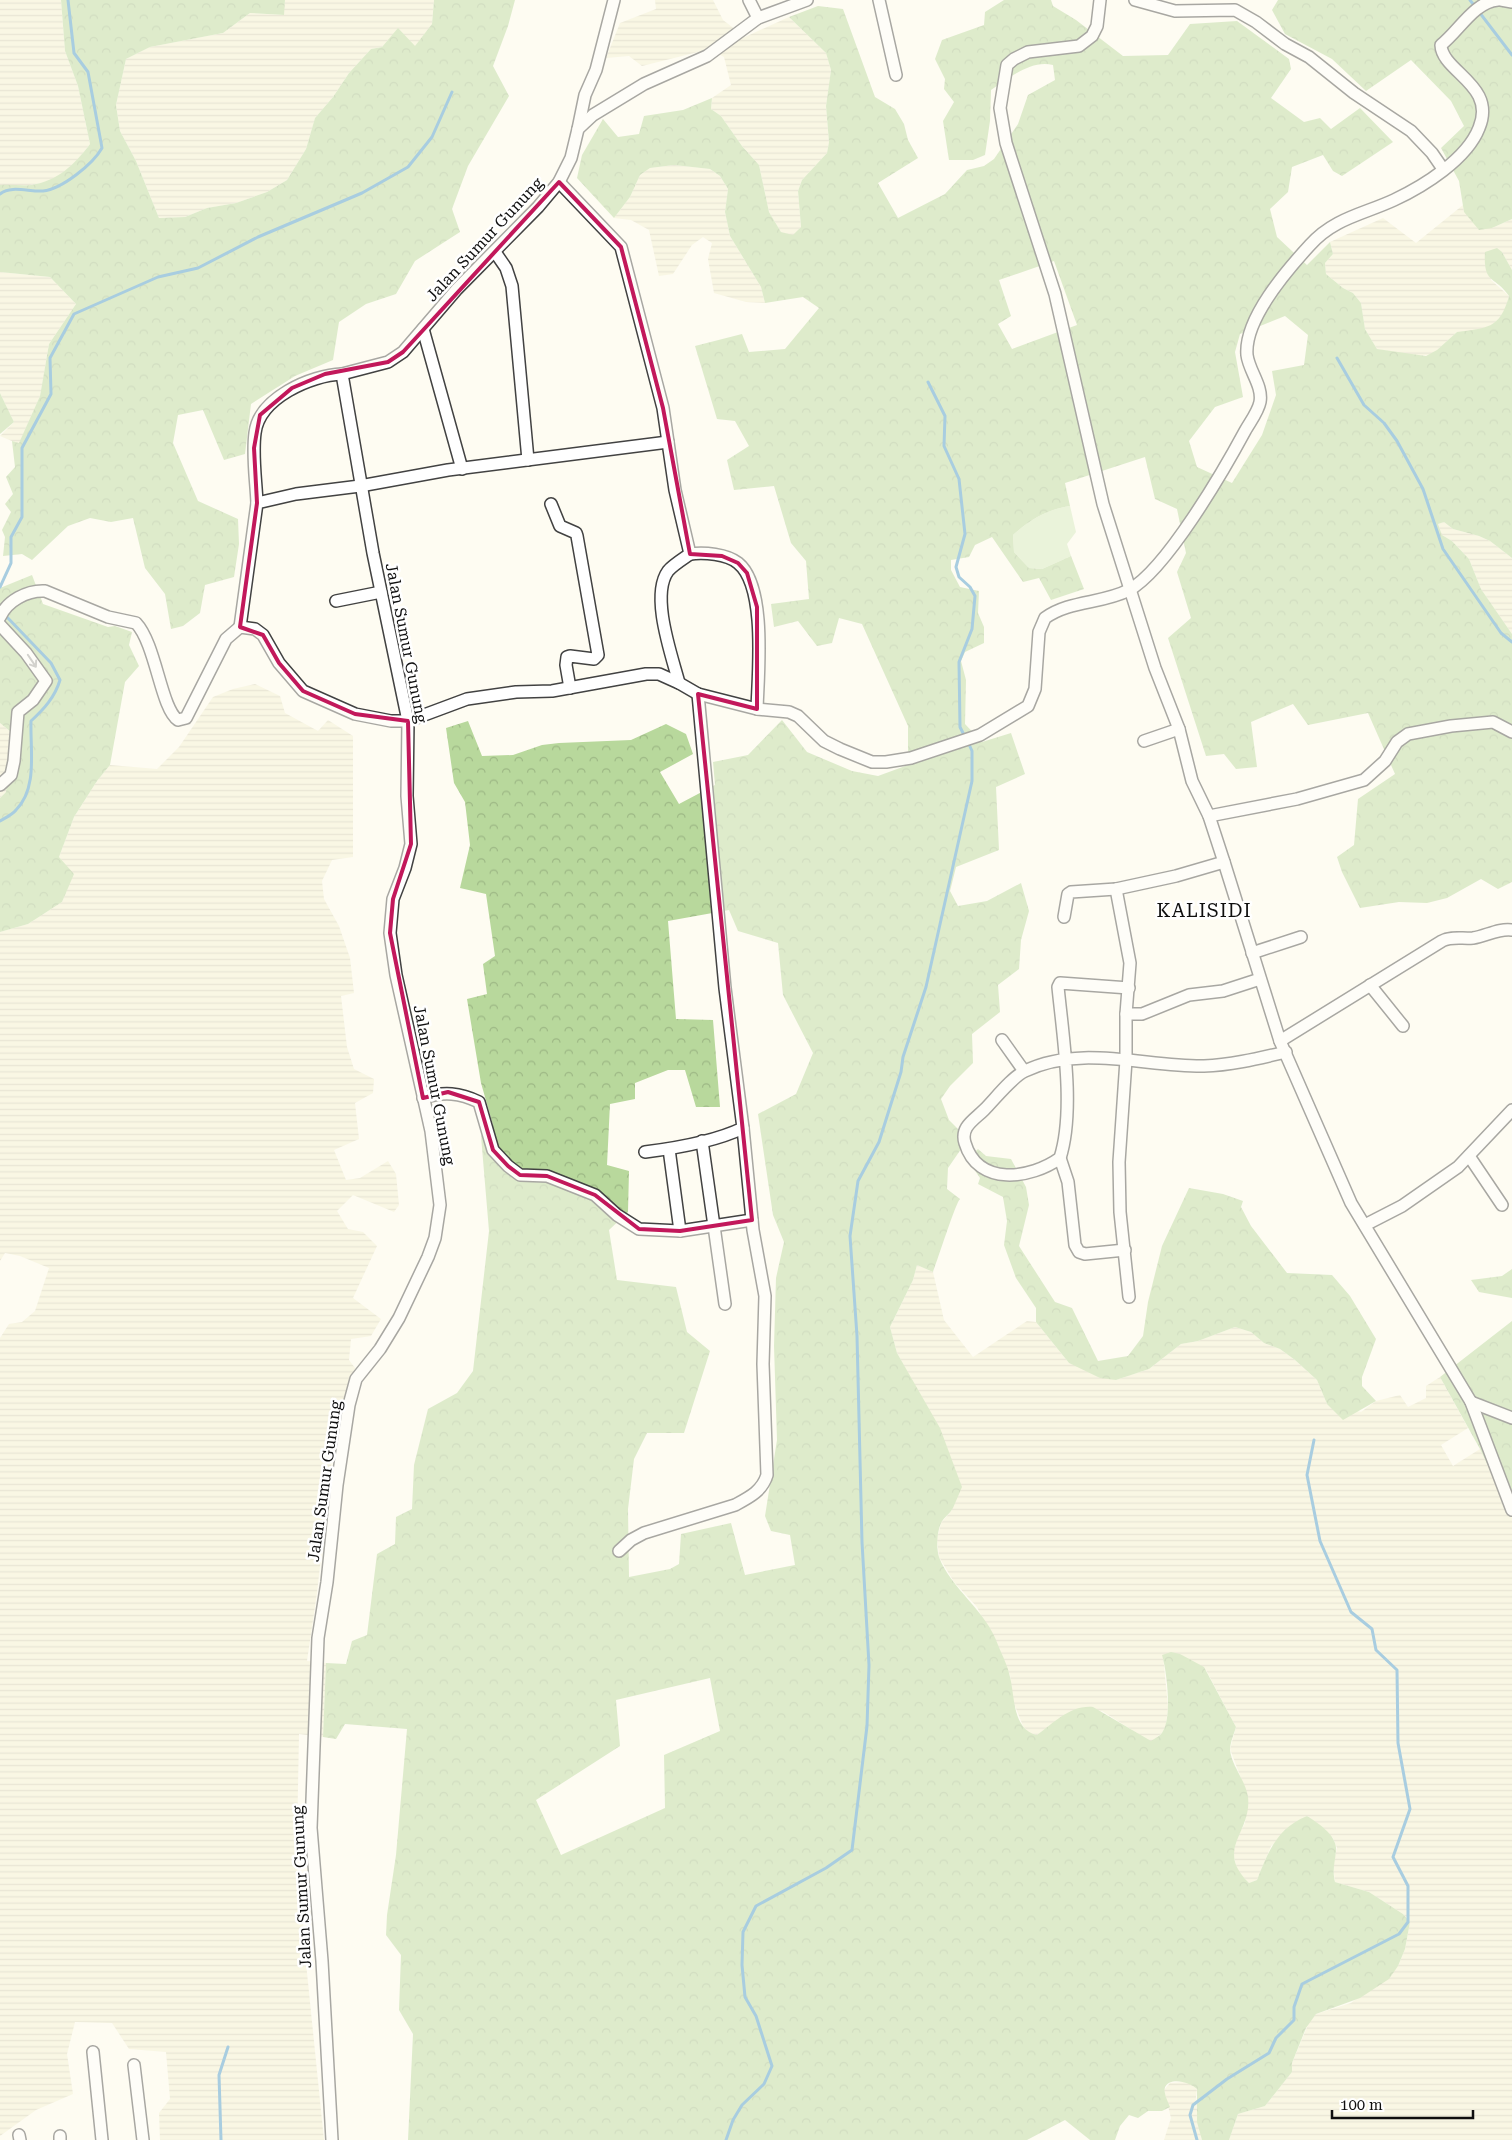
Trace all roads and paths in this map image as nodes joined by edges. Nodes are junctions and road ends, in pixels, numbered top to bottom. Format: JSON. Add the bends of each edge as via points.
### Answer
{"nodes":[{"id":1,"x":614,"y":0,"type":"edge"},
{"id":2,"x":749,"y":0,"type":"edge"},
{"id":3,"x":807,"y":0,"type":"edge"},
{"id":4,"x":879,"y":0,"type":"edge"},
{"id":5,"x":1100,"y":0,"type":"edge"},
{"id":6,"x":1135,"y":0,"type":"edge"},
{"id":7,"x":1512,"y":2,"type":"edge"},
{"id":8,"x":1489,"y":3,"type":"edge"},
{"id":9,"x":758,"y":18,"type":"junction"},
{"id":10,"x":896,"y":75,"type":"dead end"},
{"id":11,"x":585,"y":95,"type":"junction"},
{"id":12,"x":603,"y":107,"type":"junction"},
{"id":13,"x":578,"y":129,"type":"junction"},
{"id":14,"x":1443,"y":169,"type":"junction"},
{"id":15,"x":559,"y":182,"type":"junction"},
{"id":16,"x":495,"y":252,"type":"junction"},
{"id":17,"x":423,"y":329,"type":"junction"},
{"id":18,"x":342,"y":374,"type":"junction"},
{"id":19,"x":668,"y":442,"type":"junction"},
{"id":20,"x":528,"y":460,"type":"junction"},
{"id":21,"x":462,"y":469,"type":"junction"},
{"id":22,"x":360,"y":486,"type":"junction"},
{"id":23,"x":257,"y":503,"type":"junction"},
{"id":24,"x":551,"y":504,"type":"dead end"},
{"id":25,"x":690,"y":554,"type":"junction"},
{"id":26,"x":1130,"y":589,"type":"junction"},
{"id":27,"x":381,"y":592,"type":"junction"},
{"id":28,"x":336,"y":601,"type":"dead end"},
{"id":29,"x":2,"y":613,"type":"edge"},
{"id":30,"x":0,"y":624,"type":"edge"},
{"id":31,"x":240,"y":627,"type":"junction"},
{"id":32,"x":680,"y":683,"type":"junction"},
{"id":33,"x":570,"y":688,"type":"junction"},
{"id":34,"x":698,"y":694,"type":"junction"},
{"id":35,"x":757,"y":709,"type":"junction"},
{"id":36,"x":408,"y":721,"type":"junction"},
{"id":37,"x":1180,"y":729,"type":"junction"},
{"id":38,"x":1512,"y":732,"type":"edge"},
{"id":39,"x":1144,"y":741,"type":"dead end"},
{"id":40,"x":0,"y":785,"type":"edge"},
{"id":41,"x":1209,"y":816,"type":"junction"},
{"id":42,"x":1224,"y":862,"type":"junction"},
{"id":43,"x":1116,"y":889,"type":"junction"},
{"id":44,"x":1064,"y":917,"type":"dead end"},
{"id":45,"x":1512,"y":930,"type":"edge"},
{"id":46,"x":1300,"y":937,"type":"dead end"},
{"id":47,"x":1252,"y":953,"type":"junction"},
{"id":48,"x":1260,"y":979,"type":"junction"},
{"id":49,"x":1370,"y":985,"type":"junction"},
{"id":50,"x":1129,"y":988,"type":"junction"},
{"id":51,"x":1126,"y":1014,"type":"junction"},
{"id":52,"x":1403,"y":1026,"type":"dead end"},
{"id":53,"x":1002,"y":1040,"type":"dead end"},
{"id":54,"x":1280,"y":1041,"type":"junction"},
{"id":55,"x":1286,"y":1052,"type":"junction"},
{"id":56,"x":1064,"y":1059,"type":"junction"},
{"id":57,"x":1126,"y":1060,"type":"junction"},
{"id":58,"x":1024,"y":1071,"type":"junction"},
{"id":59,"x":423,"y":1098,"type":"junction"},
{"id":60,"x":1512,"y":1110,"type":"edge"},
{"id":61,"x":743,"y":1128,"type":"junction"},
{"id":62,"x":702,"y":1141,"type":"junction"},
{"id":63,"x":669,"y":1149,"type":"junction"},
{"id":64,"x":646,"y":1152,"type":"dead end"},
{"id":65,"x":1469,"y":1156,"type":"junction"},
{"id":66,"x":1060,"y":1158,"type":"junction"},
{"id":67,"x":1502,"y":1205,"type":"dead end"},
{"id":68,"x":752,"y":1220,"type":"junction"},
{"id":69,"x":1365,"y":1225,"type":"junction"},
{"id":70,"x":714,"y":1226,"type":"junction"},
{"id":71,"x":680,"y":1231,"type":"junction"},
{"id":72,"x":1125,"y":1250,"type":"junction"},
{"id":73,"x":1130,"y":1297,"type":"dead end"},
{"id":74,"x":725,"y":1304,"type":"dead end"},
{"id":75,"x":1471,"y":1402,"type":"junction"},
{"id":76,"x":1512,"y":1418,"type":"edge"},
{"id":77,"x":1512,"y":1510,"type":"edge"},
{"id":78,"x":619,"y":1551,"type":"dead end"},
{"id":79,"x":93,"y":2052,"type":"dead end"},
{"id":80,"x":134,"y":2065,"type":"dead end"},
{"id":81,"x":102,"y":2140,"type":"edge"},
{"id":82,"x":143,"y":2140,"type":"edge"},
{"id":83,"x":332,"y":2140,"type":"edge"}],
"edges":[{"from":1,"to":11,"type":"street","name":"Jalan Sumur Gunung","via":[[596,70]]},
{"from":2,"to":9,"type":"street"},
{"from":3,"to":9,"type":"street"},
{"from":4,"to":10,"type":"street"},
{"from":5,"to":26,"type":"street","via":[[1092,36],[1079,46],[1028,52],[1007,65],[1000,108],[1006,143],[1054,294],[1103,504]]},
{"from":6,"to":14,"type":"street","via":[[1174,11],[1235,10],[1309,57],[1411,132]]},
{"from":7,"to":8,"type":"street"},
{"from":8,"to":14,"type":"street","via":[[1441,45],[1480,97],[1482,111],[1480,126],[1470,145]]},
{"from":9,"to":12,"type":"street","via":[[707,56],[644,84]]},
{"from":11,"to":12,"type":"street"},
{"from":11,"to":13,"type":"street","name":"Jalan Sumur Gunung"},
{"from":12,"to":13,"type":"street"},
{"from":13,"to":15,"type":"street","name":"Jalan Sumur Gunung","via":[[571,158]]},
{"from":14,"to":26,"type":"street","via":[[1394,200],[1334,224],[1311,243],[1276,285],[1248,341],[1248,363],[1260,402],[1236,447],[1172,547],[1152,572]]},
{"from":15,"to":16,"type":"street","name":"Jalan Sumur Gunung"},
{"from":15,"to":19,"type":"street","via":[[621,247],[663,408]]},
{"from":16,"to":17,"type":"street","name":"Jalan Sumur Gunung"},
{"from":16,"to":20,"type":"street","via":[[506,268],[512,286]]},
{"from":17,"to":18,"type":"street","name":"Jalan Sumur Gunung","via":[[403,352],[388,362]]},
{"from":17,"to":21,"type":"street"},
{"from":18,"to":22,"type":"street","name":"Jalan Sumur Gunung"},
{"from":18,"to":23,"type":"street","via":[[325,374],[292,388],[260,415],[254,448]]},
{"from":19,"to":20,"type":"street"},
{"from":19,"to":25,"type":"street"},
{"from":20,"to":21,"type":"street"},
{"from":21,"to":22,"type":"street"},
{"from":22,"to":23,"type":"street","via":[[296,494]]},
{"from":22,"to":27,"type":"street","name":"Jalan Sumur Gunung"},
{"from":23,"to":31,"type":"street"},
{"from":24,"to":33,"type":"street","via":[[560,526],[577,536],[598,655],[594,659],[567,657]]},
{"from":25,"to":32,"type":"street","via":[[668,571],[662,586],[667,638]]},
{"from":25,"to":35,"type":"street","via":[[722,556],[738,562],[747,574],[758,607]]},
{"from":26,"to":35,"type":"street","via":[[1070,606],[1045,618],[1039,632],[1032,702],[1020,712],[980,735],[911,758],[872,762],[824,741],[798,716]]},
{"from":26,"to":37,"type":"street","via":[[1155,668]]},
{"from":27,"to":28,"type":"street"},
{"from":27,"to":36,"type":"street","name":"Jalan Sumur Gunung"},
{"from":29,"to":31,"type":"street","via":[[27,594],[45,591],[108,616],[136,623],[152,652],[170,711],[178,720],[186,718],[226,638]]},
{"from":30,"to":40,"type":"street","one_way":true,"via":[[26,652],[46,681],[33,700],[18,712],[13,768],[11,775]]},
{"from":31,"to":36,"type":"street","via":[[255,629],[263,635],[279,662],[303,690],[355,714]]},
{"from":32,"to":33,"type":"street","via":[[652,674]]},
{"from":32,"to":34,"type":"street"},
{"from":33,"to":36,"type":"street","via":[[467,699]]},
{"from":34,"to":35,"type":"street"},
{"from":34,"to":61,"type":"street","via":[[725,988]]},
{"from":36,"to":59,"type":"street","name":"Jalan Sumur Gunung","via":[[407,796],[411,844],[393,900],[390,933]]},
{"from":37,"to":39,"type":"street"},
{"from":37,"to":41,"type":"street","via":[[1192,781]]},
{"from":38,"to":41,"type":"street","via":[[1493,722],[1408,734],[1364,780],[1296,799]]},
{"from":41,"to":42,"type":"street"},
{"from":42,"to":43,"type":"street"},
{"from":42,"to":47,"type":"street"},
{"from":43,"to":44,"type":"street","via":[[1071,892]]},
{"from":43,"to":50,"type":"street","via":[[1130,963]]},
{"from":45,"to":49,"type":"street","via":[[1474,938],[1446,939]]},
{"from":46,"to":47,"type":"street"},
{"from":47,"to":48,"type":"street"},
{"from":48,"to":51,"type":"street","via":[[1223,991],[1189,995],[1142,1014]]},
{"from":48,"to":54,"type":"street"},
{"from":49,"to":52,"type":"street"},
{"from":49,"to":54,"type":"street"},
{"from":50,"to":51,"type":"street"},
{"from":50,"to":56,"type":"street","via":[[1060,983]]},
{"from":51,"to":57,"type":"street"},
{"from":53,"to":58,"type":"street"},
{"from":54,"to":55,"type":"street"},
{"from":55,"to":57,"type":"street","via":[[1205,1066]]},
{"from":55,"to":69,"type":"street","via":[[1326,1151],[1351,1204]]},
{"from":56,"to":57,"type":"street"},
{"from":56,"to":58,"type":"street"},
{"from":56,"to":66,"type":"street","via":[[1067,1116]]},
{"from":57,"to":72,"type":"street","via":[[1119,1162]]},
{"from":58,"to":66,"type":"street","via":[[967,1125],[964,1142],[982,1168],[1007,1176],[1021,1174]]},
{"from":59,"to":71,"type":"street","via":[[448,1092],[479,1102],[493,1150],[520,1175],[547,1176],[595,1194],[639,1230]]},
{"from":59,"to":83,"type":"street","name":"Jalan Sumur Gunung","via":[[431,1131],[440,1205],[438,1222],[428,1256],[398,1318],[380,1349],[356,1379],[337,1485],[318,1638],[311,1828]]},
{"from":60,"to":65,"type":"street"},
{"from":61,"to":62,"type":"street"},
{"from":61,"to":68,"type":"street"},
{"from":62,"to":63,"type":"street"},
{"from":62,"to":70,"type":"street"},
{"from":63,"to":64,"type":"street"},
{"from":63,"to":71,"type":"street"},
{"from":65,"to":67,"type":"street"},
{"from":65,"to":69,"type":"street","via":[[1402,1206]]},
{"from":66,"to":72,"type":"street","via":[[1068,1182],[1076,1248],[1084,1254]]},
{"from":68,"to":70,"type":"street"},
{"from":68,"to":78,"type":"street","via":[[765,1296],[763,1364],[767,1475],[764,1485],[750,1498],[644,1533]]},
{"from":69,"to":75,"type":"street"},
{"from":70,"to":71,"type":"street"},
{"from":70,"to":74,"type":"street"},
{"from":72,"to":73,"type":"street"},
{"from":75,"to":76,"type":"street"},
{"from":75,"to":77,"type":"street"},
{"from":79,"to":81,"type":"street"},
{"from":80,"to":82,"type":"street"}]}
